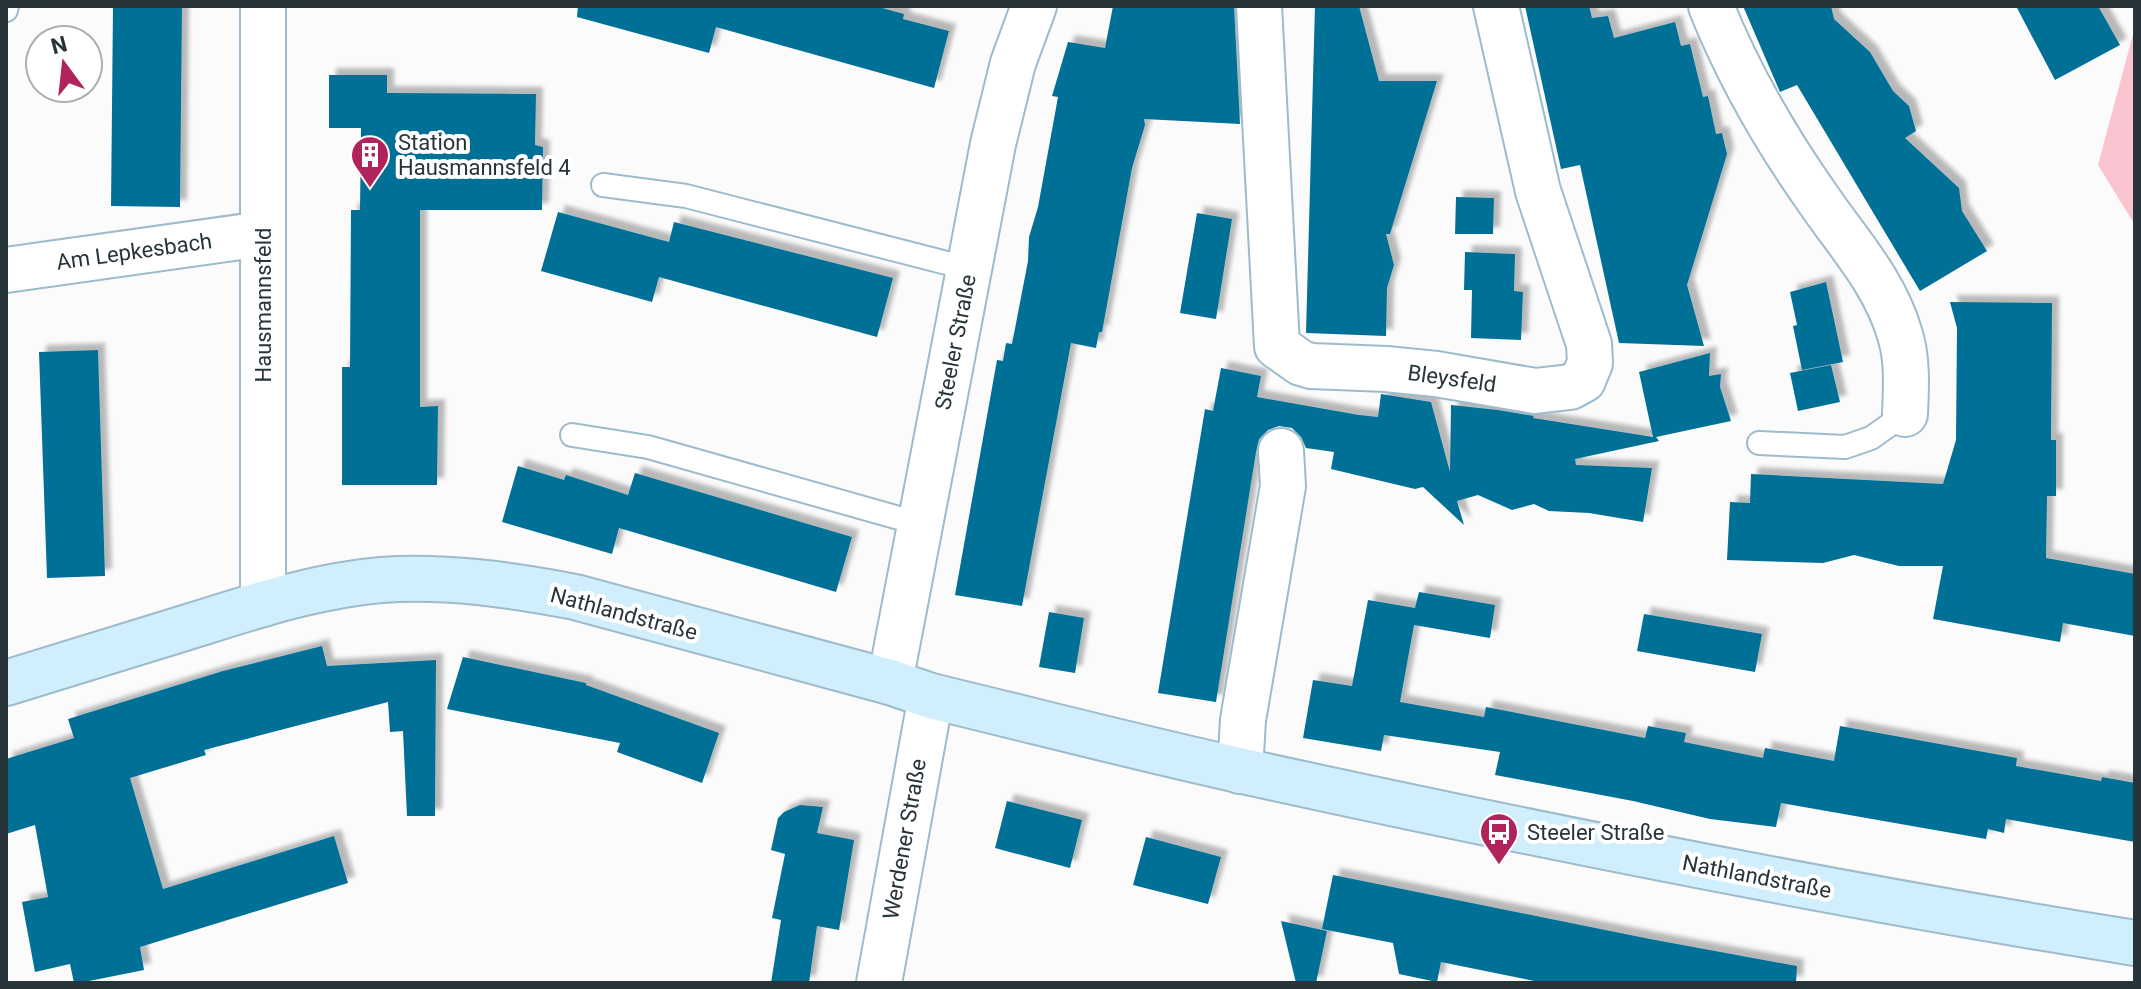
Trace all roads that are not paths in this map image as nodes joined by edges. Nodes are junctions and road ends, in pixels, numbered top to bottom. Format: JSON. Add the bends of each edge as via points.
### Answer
{"nodes":[{"id":1,"x":263,"y":6,"type":"edge"},
{"id":2,"x":1034,"y":6,"type":"edge"},
{"id":3,"x":1259,"y":6,"type":"edge"},
{"id":4,"x":1496,"y":6,"type":"edge"},
{"id":5,"x":1711,"y":6,"type":"edge"},
{"id":6,"x":603,"y":185,"type":"dead end"},
{"id":7,"x":262,"y":234,"type":"junction"},
{"id":8,"x":970,"y":269,"type":"junction"},
{"id":9,"x":6,"y":270,"type":"edge"},
{"id":10,"x":1905,"y":414,"type":"joint"},
{"id":11,"x":572,"y":435,"type":"dead end"},
{"id":12,"x":1759,"y":443,"type":"dead end"},
{"id":13,"x":1281,"y":451,"type":"dead end"},
{"id":14,"x":920,"y":524,"type":"junction"},
{"id":15,"x":263,"y":604,"type":"junction"},
{"id":16,"x":890,"y":682,"type":"junction"},
{"id":17,"x":6,"y":683,"type":"edge"},
{"id":18,"x":931,"y":696,"type":"junction"},
{"id":19,"x":1240,"y":771,"type":"junction"},
{"id":20,"x":2135,"y":943,"type":"edge"},
{"id":21,"x":879,"y":983,"type":"edge"}],
"edges":[{"from":1,"to":7,"type":"street","name":"Hausmannsfeld"},
{"from":2,"to":8,"type":"street","name":"Steeler Straße","via":[[1001,109]]},
{"from":3,"to":4,"type":"street","name":"Bleysfeld","via":[[1277,346],[1311,366],[1386,369],[1555,390],[1583,380],[1590,363],[1589,344],[1538,191]]},
{"from":5,"to":10,"type":"street","via":[[1770,129],[1881,289],[1905,359]]},
{"from":6,"to":8,"type":"lane","via":[[686,196]]},
{"from":7,"to":9,"type":"street","name":"Am Lepkesbach"},
{"from":7,"to":15,"type":"street","name":"Hausmannsfeld"},
{"from":8,"to":14,"type":"street","name":"Steeler Straße"},
{"from":10,"to":12,"type":"lane","via":[[1871,438],[1845,447]]},
{"from":11,"to":14,"type":"lane","via":[[648,447]]},
{"from":13,"to":19,"type":"street","via":[[1283,486],[1248,691]]},
{"from":14,"to":16,"type":"street","name":"Steeler Straße"},
{"from":15,"to":16,"type":"street","name":"Nathlandstraße","via":[[384,579],[524,588]]},
{"from":15,"to":17,"type":"street","name":"Nathlandstraße"},
{"from":16,"to":18,"type":"street","name":"Nathlandstraße"},
{"from":18,"to":19,"type":"street","name":"Nathlandstraße"},
{"from":18,"to":21,"type":"street","name":"Werdener Straße"},
{"from":19,"to":20,"type":"street","name":"Nathlandstraße","via":[[1754,876]]}]}
